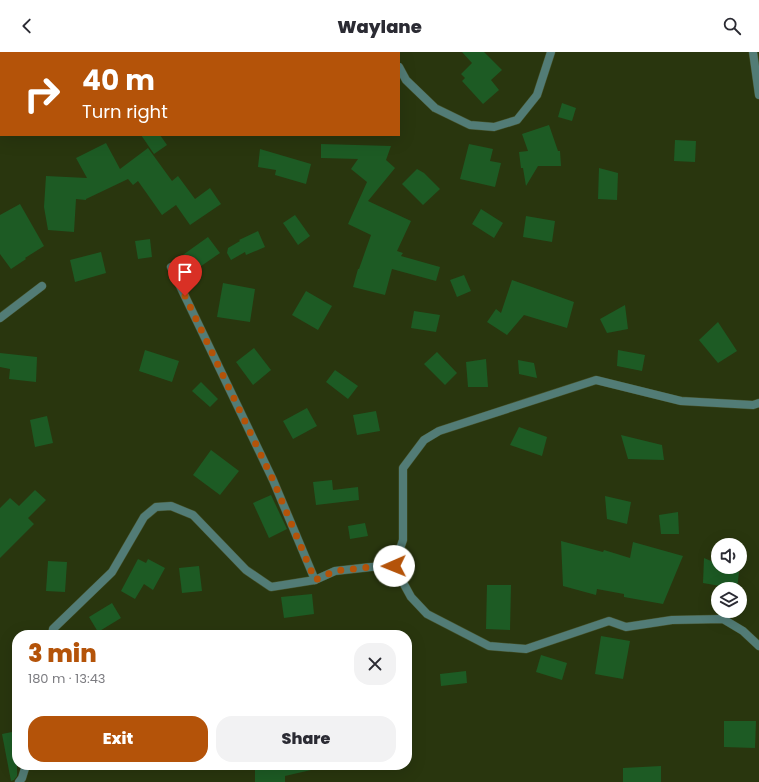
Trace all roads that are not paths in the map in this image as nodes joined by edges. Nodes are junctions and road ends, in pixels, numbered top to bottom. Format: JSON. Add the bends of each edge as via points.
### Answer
{"nodes":[{"id":1,"x":550,"y":52,"type":"edge"},
{"id":2,"x":753,"y":52,"type":"edge"},
{"id":3,"x":400,"y":69,"type":"edge"},
{"id":4,"x":759,"y":95,"type":"edge"},
{"id":5,"x":171,"y":267,"type":"dead end"},
{"id":6,"x":42,"y":286,"type":"dead end"},
{"id":7,"x":0,"y":318,"type":"edge"},
{"id":8,"x":759,"y":403,"type":"edge"},
{"id":9,"x":394,"y":566,"type":"junction"},
{"id":10,"x":315,"y":580,"type":"junction"},
{"id":11,"x":54,"y":630,"type":"edge"},
{"id":12,"x":759,"y":646,"type":"edge"},
{"id":13,"x":24,"y":770,"type":"edge"},
{"id":14,"x":19,"y":782,"type":"edge"}],
"edges":[{"from":1,"to":3,"type":"street","via":[[537,95],[517,120],[494,127],[470,124],[435,108],[406,80]]},
{"from":2,"to":4,"type":"street"},
{"from":5,"to":10,"type":"street","via":[[273,480]]},
{"from":6,"to":7,"type":"street"},
{"from":8,"to":9,"type":"street","via":[[753,405],[681,401],[596,380],[439,431],[424,440],[403,468],[403,540]]},
{"from":9,"to":10,"type":"street","via":[[335,571]]},
{"from":9,"to":12,"type":"street","via":[[411,598],[426,614],[489,646],[526,649],[609,621],[626,628],[672,620],[723,619],[743,630]]},
{"from":10,"to":11,"type":"street","via":[[271,587],[246,570],[193,516],[171,506],[156,507],[144,517],[112,572]]},
{"from":13,"to":14,"type":"street"}]}
